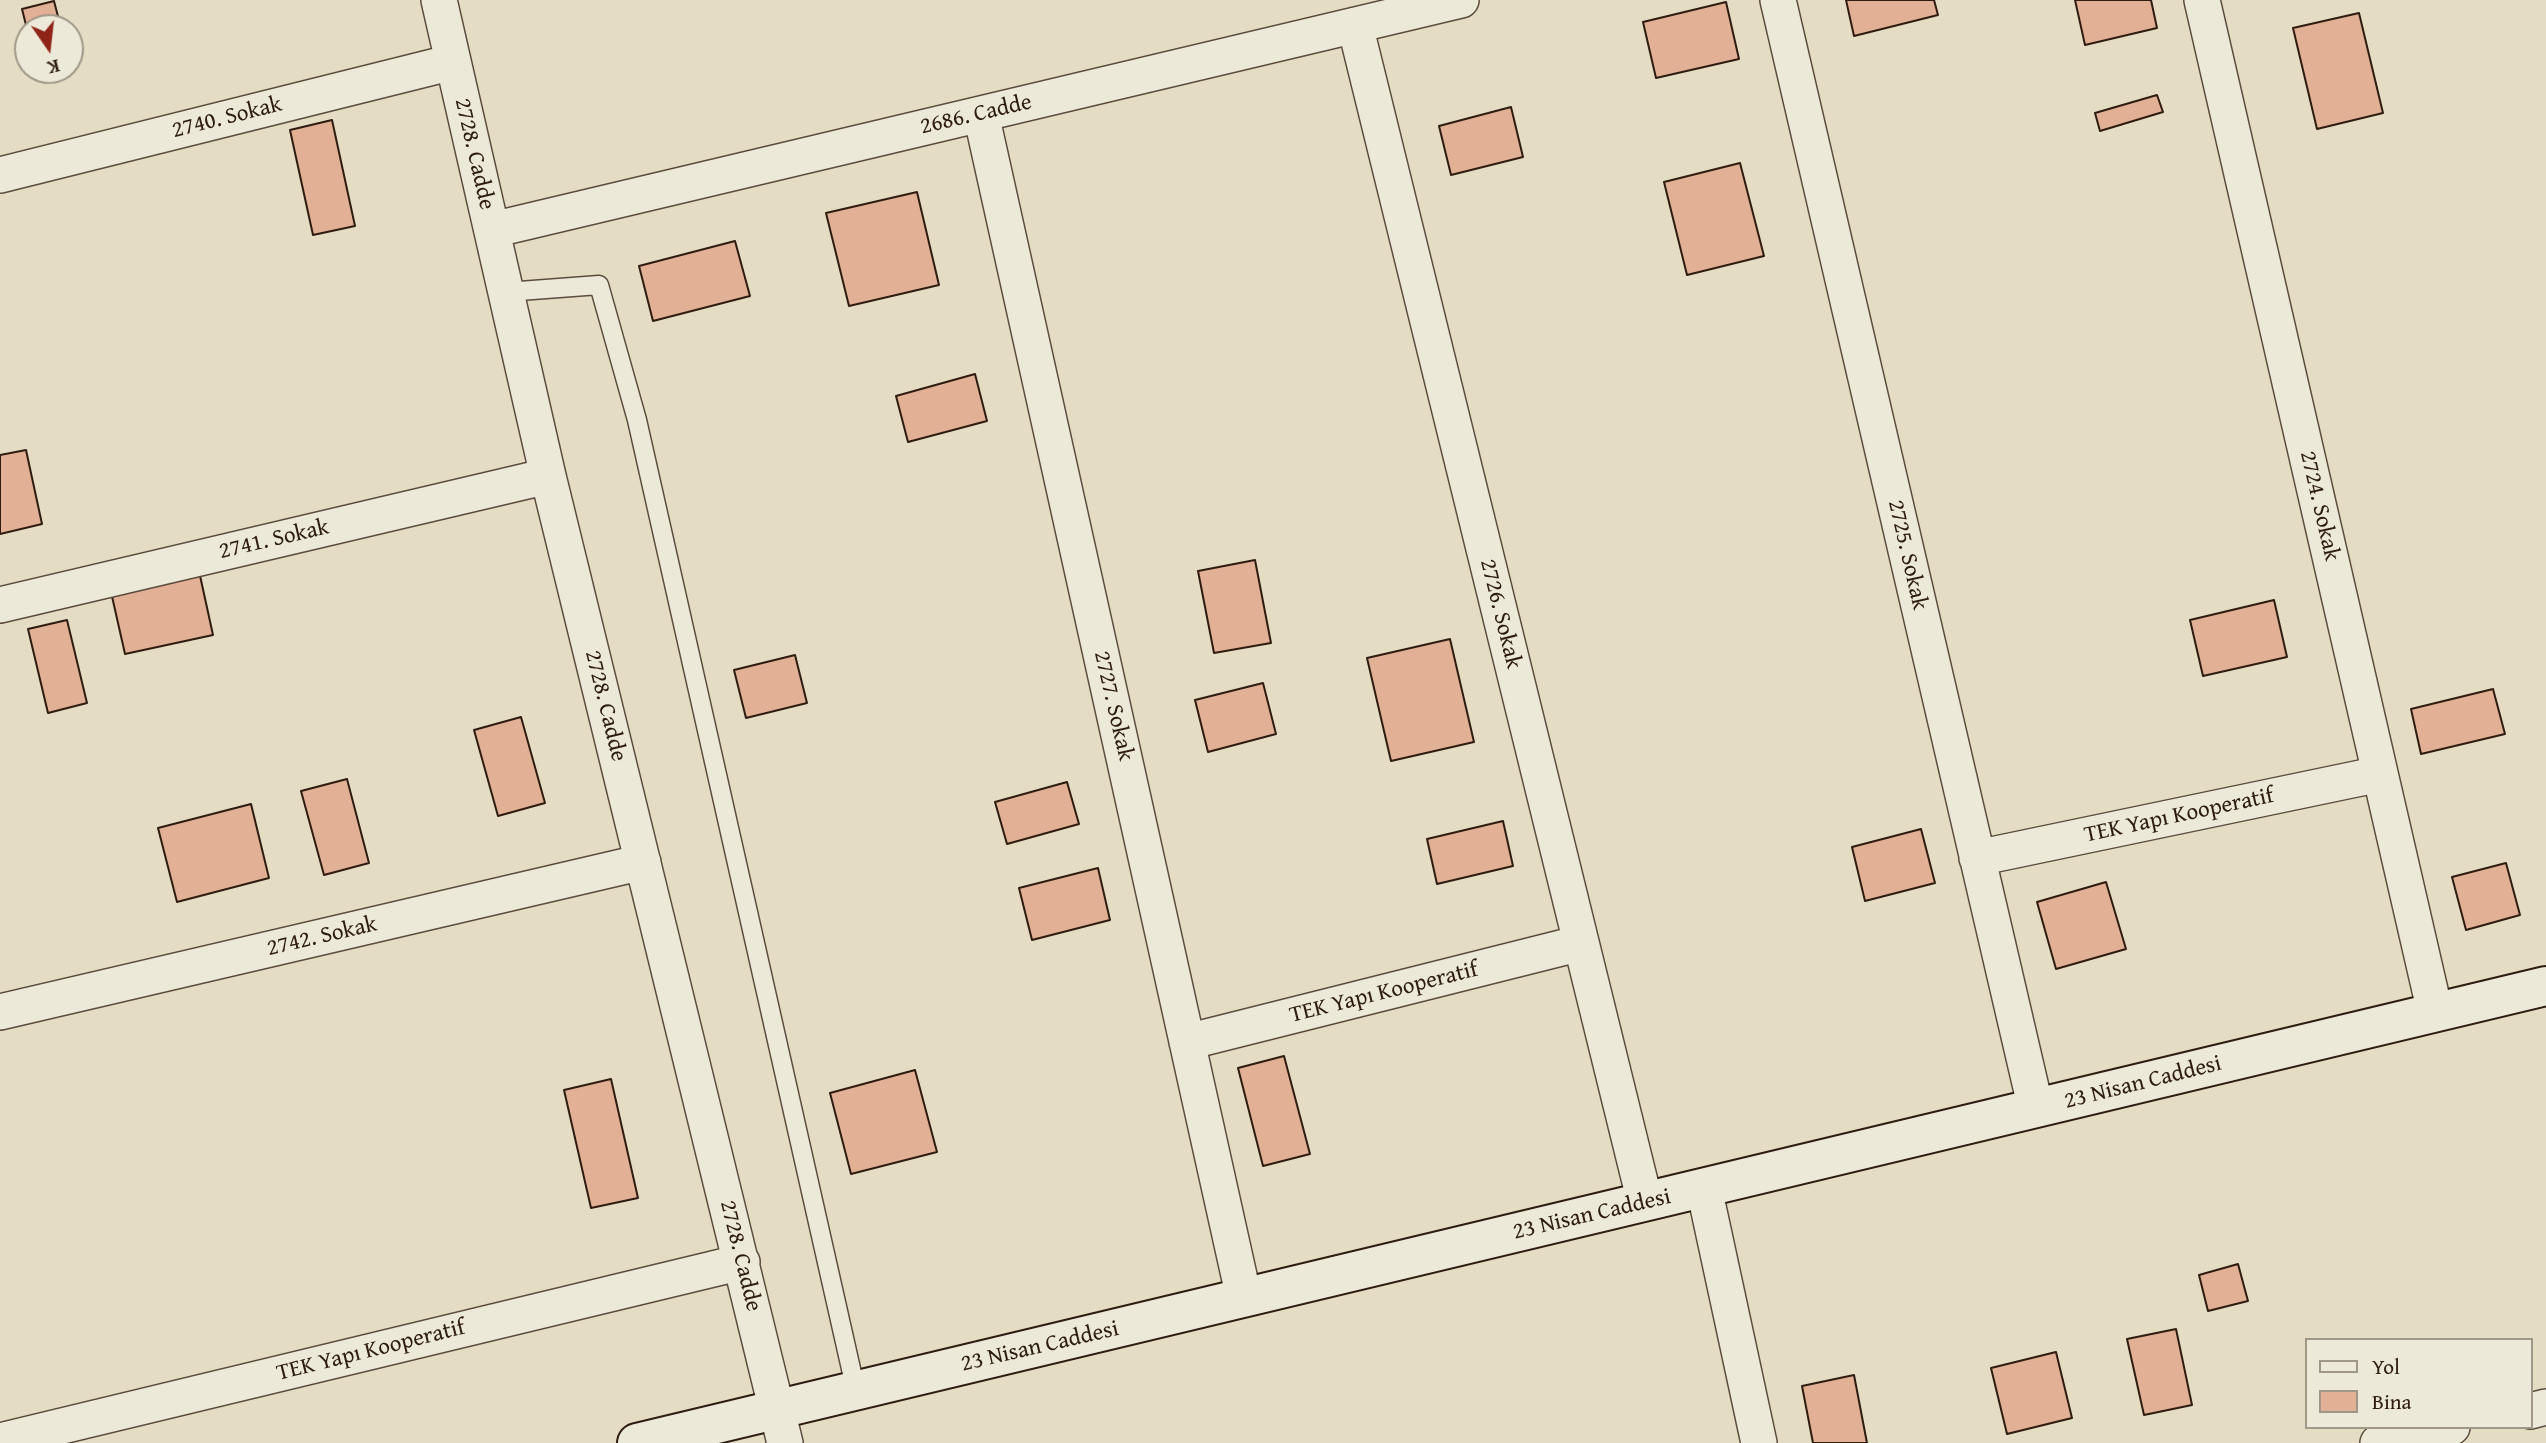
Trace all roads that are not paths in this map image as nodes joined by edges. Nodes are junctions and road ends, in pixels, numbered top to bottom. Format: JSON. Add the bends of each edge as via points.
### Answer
{"nodes":[{"id":1,"x":439,"y":0,"type":"edge"},
{"id":2,"x":1461,"y":0,"type":"edge"},
{"id":3,"x":1778,"y":0,"type":"edge"},
{"id":4,"x":2202,"y":0,"type":"edge"},
{"id":5,"x":1354,"y":25,"type":"junction"},
{"id":6,"x":453,"y":62,"type":"junction"},
{"id":7,"x":981,"y":114,"type":"junction"},
{"id":8,"x":0,"y":175,"type":"edge"},
{"id":9,"x":492,"y":230,"type":"junction"},
{"id":10,"x":506,"y":292,"type":"junction"},
{"id":11,"x":548,"y":476,"type":"junction"},
{"id":12,"x":0,"y":605,"type":"edge"},
{"id":13,"x":2380,"y":774,"type":"junction"},
{"id":14,"x":1978,"y":858,"type":"junction"},
{"id":15,"x":643,"y":862,"type":"junction"},
{"id":16,"x":1581,"y":943,"type":"junction"},
{"id":17,"x":2546,"y":986,"type":"edge"},
{"id":18,"x":0,"y":1012,"type":"edge"},
{"id":19,"x":2435,"y":1012,"type":"junction"},
{"id":20,"x":1187,"y":1042,"type":"junction"},
{"id":21,"x":2036,"y":1109,"type":"junction"},
{"id":22,"x":1704,"y":1188,"type":"junction"},
{"id":23,"x":1645,"y":1202,"type":"junction"},
{"id":24,"x":742,"y":1262,"type":"junction"},
{"id":25,"x":1244,"y":1298,"type":"junction"},
{"id":26,"x":856,"y":1391,"type":"junction"},
{"id":27,"x":781,"y":1426,"type":"edge"},
{"id":28,"x":2443,"y":1429,"type":"edge"},
{"id":29,"x":0,"y":1441,"type":"edge"},
{"id":30,"x":637,"y":1443,"type":"edge"},
{"id":31,"x":1759,"y":1443,"type":"edge"},
{"id":32,"x":2378,"y":1443,"type":"edge"}],
"edges":[{"from":1,"to":6,"type":"street","name":"2728. Cadde"},
{"from":2,"to":5,"type":"street","name":"2686. Cadde"},
{"from":3,"to":14,"type":"street","name":"2725. Sokak"},
{"from":4,"to":13,"type":"street","name":"2724. Sokak"},
{"from":5,"to":7,"type":"street","name":"2686. Cadde"},
{"from":5,"to":16,"type":"street","name":"2726. Sokak"},
{"from":6,"to":8,"type":"street","name":"2740. Sokak"},
{"from":6,"to":9,"type":"street","name":"2728. Cadde"},
{"from":7,"to":9,"type":"street","name":"2686. Cadde"},
{"from":7,"to":20,"type":"street","name":"2727. Sokak"},
{"from":9,"to":10,"type":"street","name":"2728. Cadde"},
{"from":10,"to":11,"type":"street","name":"2728. Cadde"},
{"from":10,"to":26,"type":"lane","via":[[599,285],[637,420]]},
{"from":11,"to":12,"type":"street","name":"2741. Sokak"},
{"from":11,"to":15,"type":"street","name":"2728. Cadde"},
{"from":13,"to":14,"type":"street","name":"TEK Yapı Kooperatif"},
{"from":13,"to":19,"type":"street","name":"2724. Sokak"},
{"from":14,"to":21,"type":"street","name":"2725. Sokak"},
{"from":15,"to":18,"type":"street","name":"2742. Sokak"},
{"from":15,"to":24,"type":"street","name":"2728. Cadde"},
{"from":16,"to":20,"type":"street","name":"TEK Yapı Kooperatif"},
{"from":16,"to":23,"type":"street","name":"2726. Sokak"},
{"from":17,"to":19,"type":"main road","name":"23 Nisan Caddesi"},
{"from":19,"to":21,"type":"main road","name":"23 Nisan Caddesi"},
{"from":20,"to":25,"type":"street","name":"2727. Sokak"},
{"from":21,"to":22,"type":"main road","name":"23 Nisan Caddesi"},
{"from":22,"to":23,"type":"main road","name":"23 Nisan Caddesi"},
{"from":22,"to":31,"type":"street"},
{"from":23,"to":25,"type":"main road","name":"23 Nisan Caddesi"},
{"from":24,"to":27,"type":"street","name":"2728. Cadde"},
{"from":24,"to":29,"type":"street","name":"TEK Yapı Kooperatif"},
{"from":25,"to":26,"type":"main road","name":"23 Nisan Caddesi"},
{"from":26,"to":27,"type":"main road","name":"23 Nisan Caddesi"},
{"from":27,"to":30,"type":"main road","name":"23 Nisan Caddesi"},
{"from":28,"to":32,"type":"street"}]}
